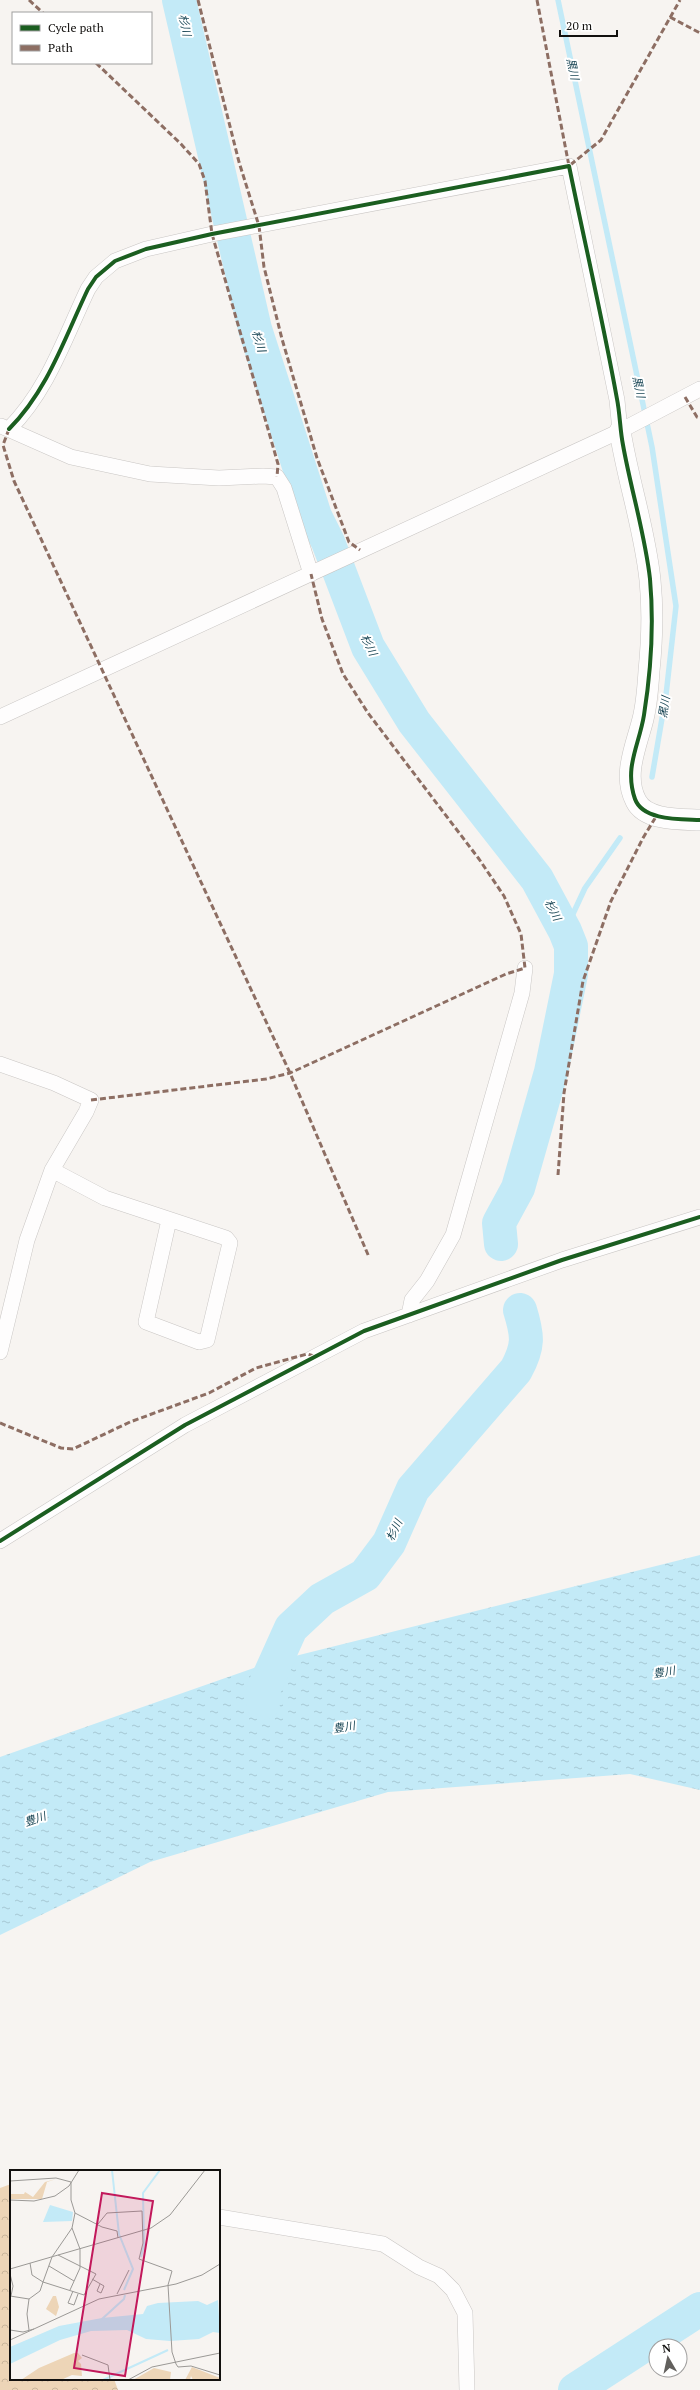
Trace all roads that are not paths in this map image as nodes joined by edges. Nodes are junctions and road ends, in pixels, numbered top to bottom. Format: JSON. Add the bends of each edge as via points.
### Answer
{"nodes":[{"id":1,"x":700,"y":389,"type":"edge"},
{"id":2,"x":5,"y":427,"type":"edge"},
{"id":3,"x":626,"y":428,"type":"junction"},
{"id":4,"x":315,"y":572,"type":"junction"},
{"id":5,"x":0,"y":717,"type":"edge"},
{"id":6,"x":700,"y":820,"type":"edge"},
{"id":7,"x":525,"y":968,"type":"dead end"},
{"id":8,"x":0,"y":1064,"type":"edge"},
{"id":9,"x":52,"y":1170,"type":"junction"},
{"id":10,"x":700,"y":1216,"type":"edge"},
{"id":11,"x":169,"y":1220,"type":"junction"},
{"id":12,"x":409,"y":1315,"type":"junction"},
{"id":13,"x":0,"y":1352,"type":"edge"},
{"id":14,"x":0,"y":1541,"type":"edge"},
{"id":15,"x":220,"y":2216,"type":"edge"},
{"id":16,"x":468,"y":2390,"type":"edge"}],
"edges":[{"from":1,"to":3,"type":"street"},
{"from":2,"to":3,"type":"street","via":[[23,415],[46,381],[88,289],[96,277],[115,261],[146,249],[220,233],[569,166],[617,400]]},
{"from":2,"to":4,"type":"street","via":[[71,457],[150,474],[277,478],[284,488]]},
{"from":3,"to":4,"type":"street"},
{"from":3,"to":6,"type":"street","via":[[646,554],[651,617],[650,669],[644,717],[631,761],[630,778],[636,801],[645,811],[657,815]]},
{"from":4,"to":5,"type":"street"},
{"from":7,"to":12,"type":"street","via":[[520,1000],[454,1235],[427,1281],[412,1300]]},
{"from":8,"to":9,"type":"street","via":[[54,1083],[91,1100]]},
{"from":9,"to":11,"type":"street","via":[[105,1198]]},
{"from":9,"to":13,"type":"street","via":[[27,1240]]},
{"from":10,"to":12,"type":"street","via":[[562,1260]]},
{"from":11,"to":11,"type":"street","via":[[226,1238],[230,1243],[207,1340],[199,1342],[146,1322]]},
{"from":12,"to":14,"type":"street","via":[[364,1331],[185,1425]]},
{"from":15,"to":16,"type":"street","via":[[383,2244],[419,2267],[439,2276],[453,2290],[465,2313]]}]}
